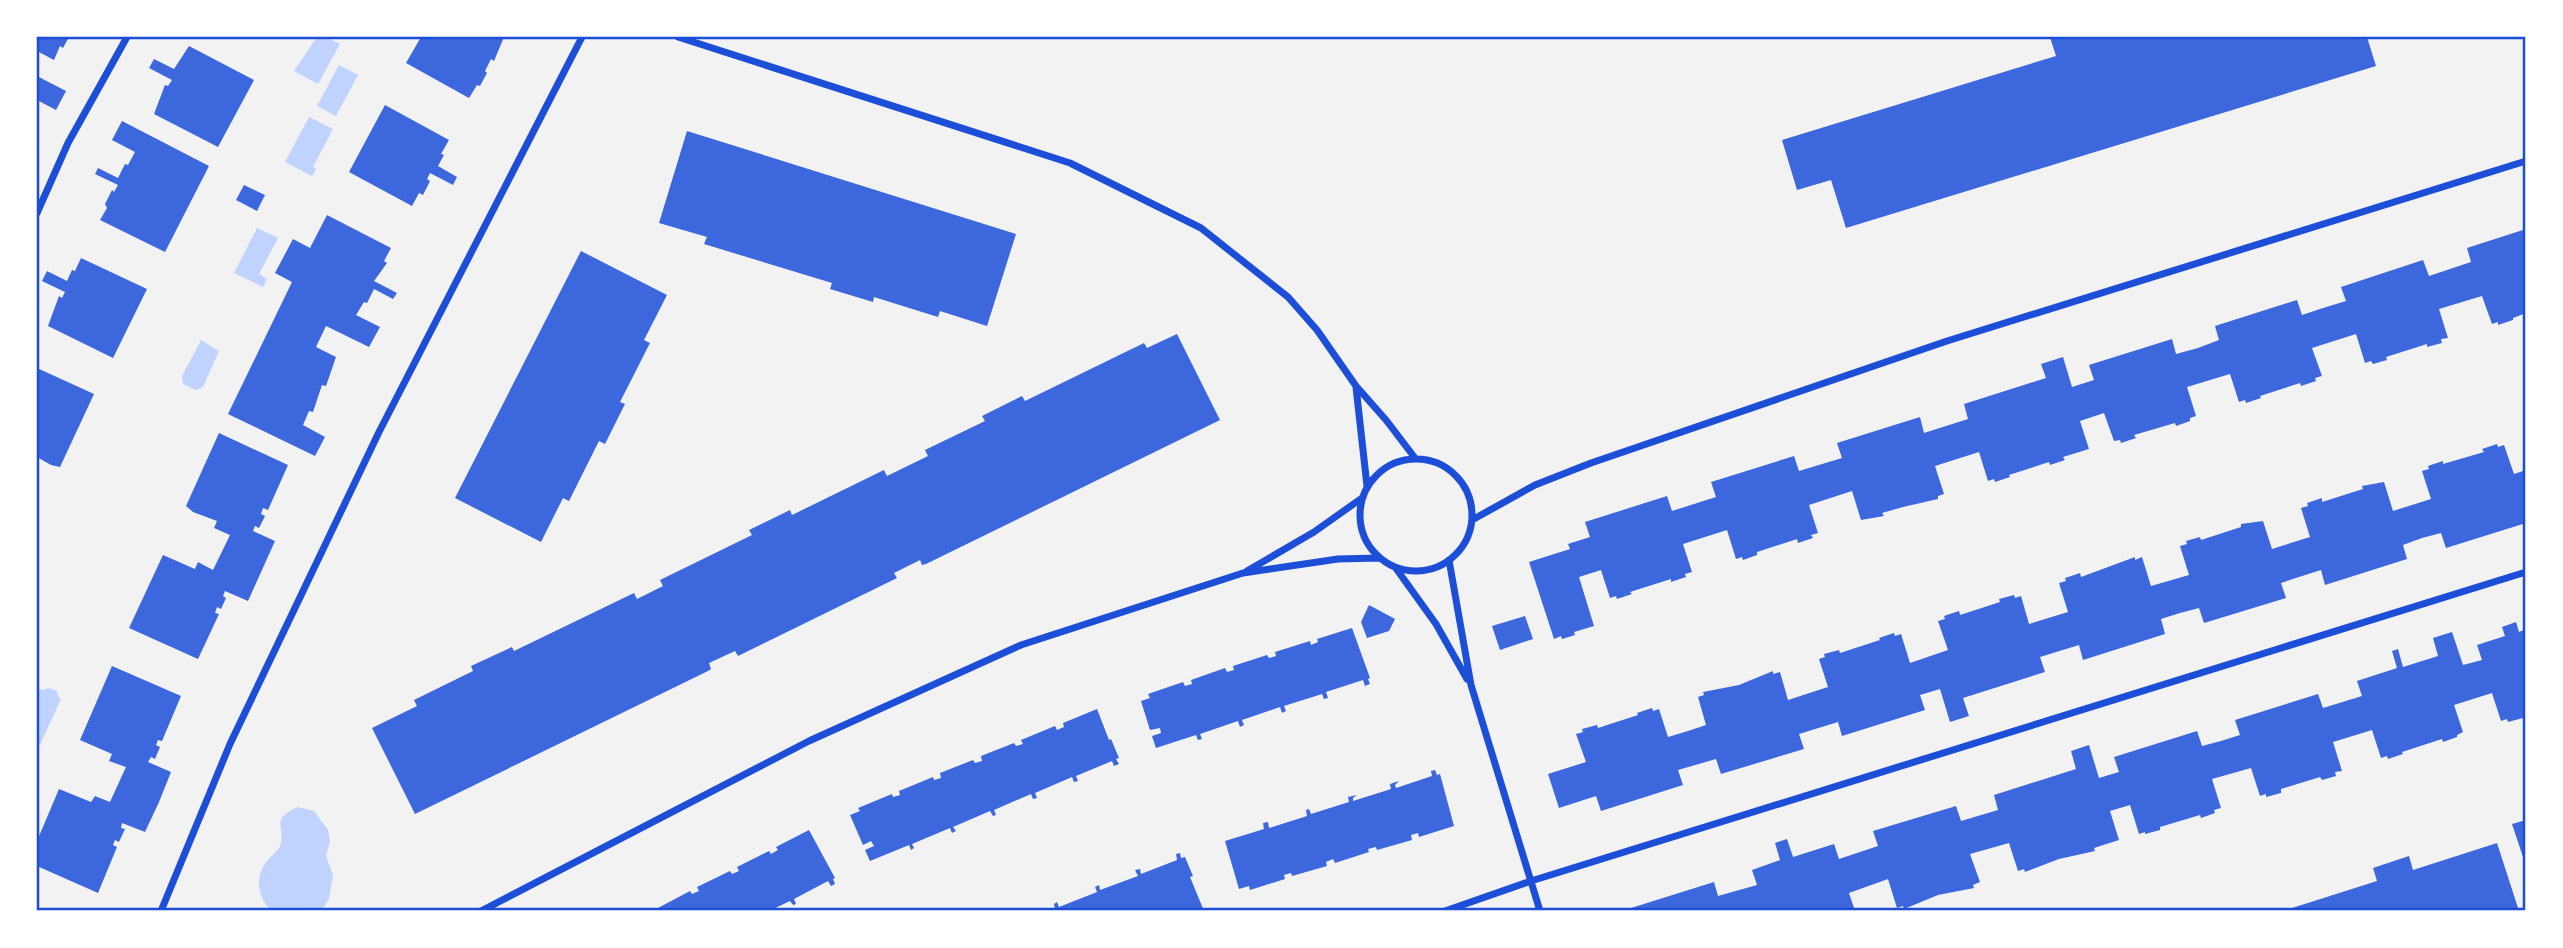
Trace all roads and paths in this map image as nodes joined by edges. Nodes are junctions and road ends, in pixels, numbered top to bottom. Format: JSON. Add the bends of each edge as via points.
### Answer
{"nodes":[{"id":1,"x":127,"y":37,"type":"edge"},
{"id":2,"x":582,"y":37,"type":"edge"},
{"id":3,"x":678,"y":37,"type":"edge"},
{"id":4,"x":2526,"y":161,"type":"edge"},
{"id":5,"x":37,"y":213,"type":"edge"},
{"id":6,"x":1356,"y":386,"type":"junction"},
{"id":7,"x":1415,"y":458,"type":"junction"},
{"id":8,"x":1367,"y":487,"type":"junction"},
{"id":9,"x":1362,"y":498,"type":"junction"},
{"id":10,"x":1472,"y":520,"type":"junction"},
{"id":11,"x":1379,"y":558,"type":"junction"},
{"id":12,"x":1449,"y":560,"type":"junction"},
{"id":13,"x":1395,"y":567,"type":"junction"},
{"id":14,"x":2526,"y":572,"type":"edge"},
{"id":15,"x":1243,"y":573,"type":"junction"},
{"id":16,"x":1471,"y":685,"type":"junction"},
{"id":17,"x":1531,"y":881,"type":"junction"},
{"id":18,"x":161,"y":911,"type":"edge"},
{"id":19,"x":481,"y":911,"type":"edge"},
{"id":20,"x":1445,"y":911,"type":"edge"},
{"id":21,"x":1540,"y":911,"type":"edge"}],
"edges":[{"from":1,"to":5,"type":"street","via":[[68,143]]},
{"from":2,"to":18,"type":"street","via":[[379,432],[230,744]]},
{"from":3,"to":6,"type":"street","via":[[1070,163],[1202,228],[1288,298]]},
{"from":4,"to":10,"type":"street","via":[[1947,341],[1591,463],[1535,485]]},
{"from":6,"to":7,"type":"street"},
{"from":6,"to":8,"type":"street"},
{"from":7,"to":8,"type":"street","via":[[1379,472]]},
{"from":7,"to":10,"type":"street","via":[[1450,470],[1470,501]]},
{"from":8,"to":9,"type":"street"},
{"from":9,"to":11,"type":"street","via":[[1361,530]]},
{"from":9,"to":15,"type":"street"},
{"from":10,"to":12,"type":"street","via":[[1464,542]]},
{"from":11,"to":13,"type":"street"},
{"from":11,"to":15,"type":"street","via":[[1338,559]]},
{"from":12,"to":13,"type":"street","via":[[1433,569]]},
{"from":12,"to":16,"type":"street"},
{"from":13,"to":16,"type":"street","via":[[1436,624]]},
{"from":14,"to":17,"type":"street"},
{"from":15,"to":19,"type":"street","via":[[1021,645],[809,741]]},
{"from":16,"to":17,"type":"street"},
{"from":17,"to":20,"type":"street"},
{"from":17,"to":21,"type":"street"}]}
